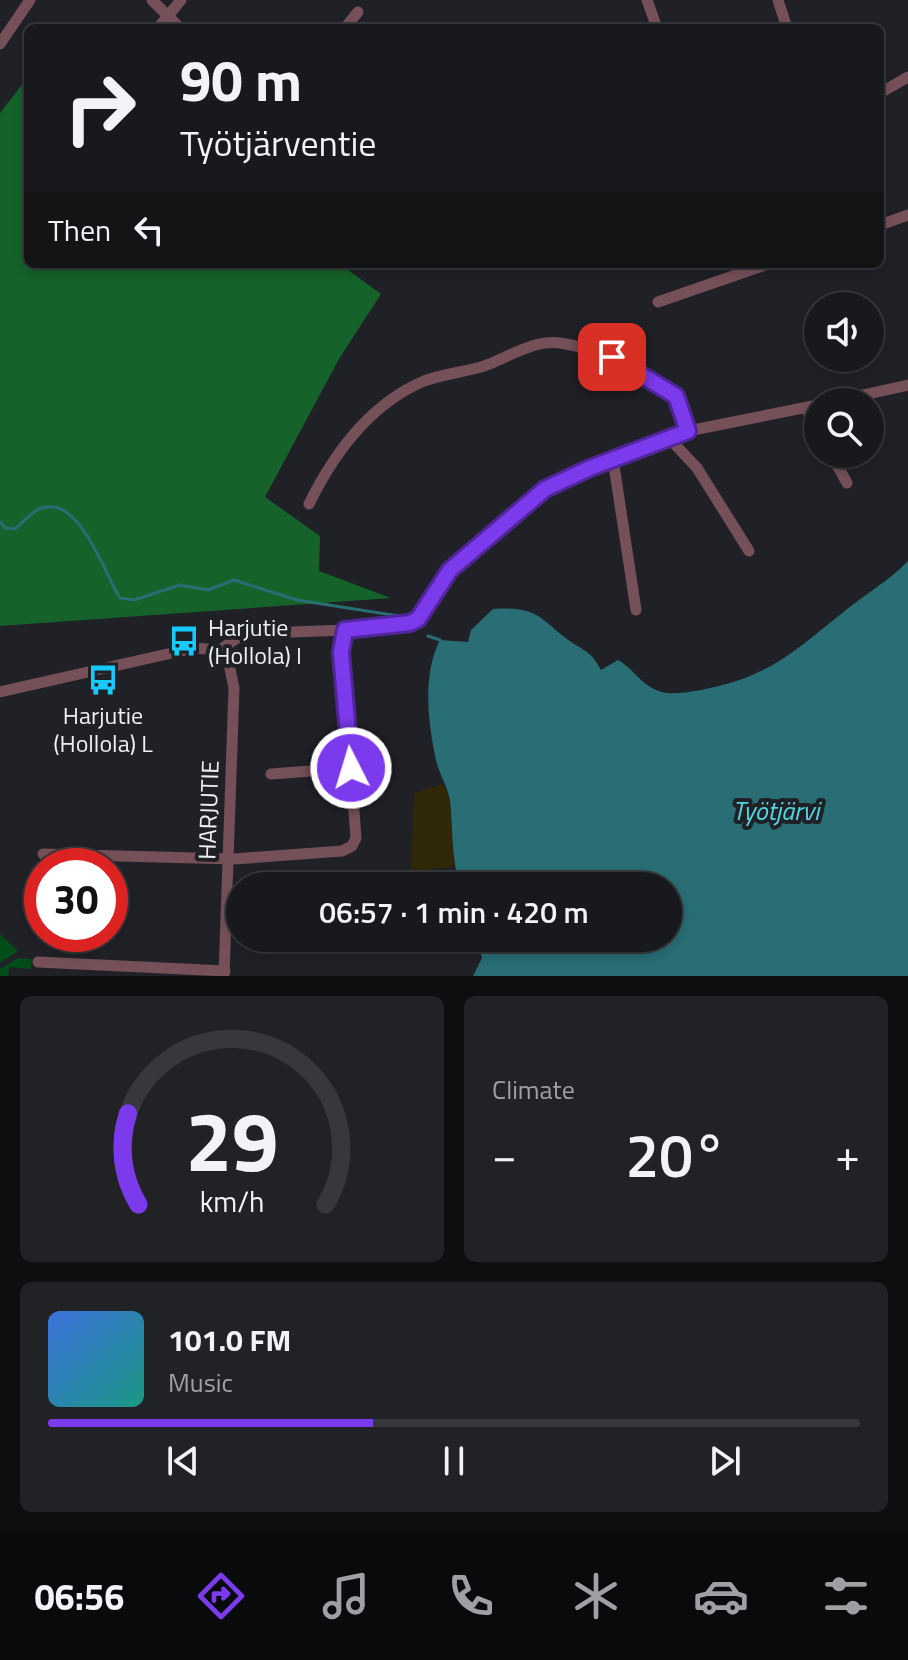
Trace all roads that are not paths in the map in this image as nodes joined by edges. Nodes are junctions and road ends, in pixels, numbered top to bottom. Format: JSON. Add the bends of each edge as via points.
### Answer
{"nodes":[{"id":1,"x":30,"y":0,"type":"edge"},
{"id":2,"x":152,"y":0,"type":"edge"},
{"id":3,"x":181,"y":0,"type":"edge"},
{"id":4,"x":647,"y":0,"type":"edge"},
{"id":5,"x":778,"y":0,"type":"edge"},
{"id":6,"x":358,"y":12,"type":"dead end"},
{"id":7,"x":170,"y":16,"type":"junction"},
{"id":8,"x":162,"y":24,"type":"edge"},
{"id":9,"x":177,"y":24,"type":"edge"},
{"id":10,"x":348,"y":24,"type":"edge"},
{"id":11,"x":656,"y":24,"type":"edge"},
{"id":12,"x":786,"y":24,"type":"edge"},
{"id":13,"x":0,"y":44,"type":"edge"},
{"id":14,"x":908,"y":77,"type":"edge"},
{"id":15,"x":884,"y":91,"type":"edge"},
{"id":16,"x":908,"y":215,"type":"edge"},
{"id":17,"x":884,"y":224,"type":"edge"},
{"id":18,"x":756,"y":268,"type":"edge"},
{"id":19,"x":658,"y":302,"type":"dead end"},
{"id":20,"x":908,"y":385,"type":"edge"},
{"id":21,"x":884,"y":390,"type":"edge"},
{"id":22,"x":804,"y":408,"type":"edge"},
{"id":23,"x":688,"y":431,"type":"junction"},
{"id":24,"x":669,"y":438,"type":"junction"},
{"id":25,"x":613,"y":459,"type":"junction"},
{"id":26,"x":839,"y":468,"type":"edge"},
{"id":27,"x":847,"y":483,"type":"dead end"},
{"id":28,"x":309,"y":504,"type":"dead end"},
{"id":29,"x":749,"y":551,"type":"dead end"},
{"id":30,"x":636,"y":610,"type":"dead end"},
{"id":31,"x":345,"y":630,"type":"junction"},
{"id":32,"x":220,"y":650,"type":"junction"},
{"id":33,"x":0,"y":692,"type":"edge"},
{"id":34,"x":271,"y":774,"type":"dead end"},
{"id":35,"x":352,"y":785,"type":"dead end"},
{"id":36,"x":128,"y":856,"type":"edge"},
{"id":37,"x":227,"y":859,"type":"junction"},
{"id":38,"x":38,"y":962,"type":"dead end"},
{"id":39,"x":224,"y":973,"type":"edge"}],
"edges":[{"from":1,"to":13,"type":"street"},
{"from":2,"to":7,"type":"street"},
{"from":3,"to":7,"type":"street"},
{"from":4,"to":11,"type":"street"},
{"from":5,"to":12,"type":"street"},
{"from":6,"to":10,"type":"street"},
{"from":7,"to":8,"type":"street"},
{"from":7,"to":9,"type":"street"},
{"from":14,"to":15,"type":"street"},
{"from":16,"to":17,"type":"street"},
{"from":18,"to":19,"type":"street"},
{"from":20,"to":21,"type":"street"},
{"from":22,"to":23,"type":"street"},
{"from":23,"to":24,"type":"street"},
{"from":23,"to":28,"type":"street","via":[[676,396],[612,357],[556,342],[524,348],[485,365],[426,380],[392,398],[366,420],[326,471]]},
{"from":24,"to":25,"type":"street"},
{"from":24,"to":29,"type":"street","via":[[697,468]]},
{"from":25,"to":30,"type":"street"},
{"from":25,"to":31,"type":"street","via":[[545,489],[450,570],[418,619]]},
{"from":26,"to":27,"type":"street"},
{"from":31,"to":32,"type":"street","via":[[243,634]]},
{"from":31,"to":34,"type":"street","via":[[341,652],[351,768]]},
{"from":32,"to":33,"type":"street","via":[[194,648]]},
{"from":32,"to":37,"type":"street","name":"HARJUTIE","via":[[228,659],[234,688]]},
{"from":35,"to":37,"type":"street","via":[[352,846]]},
{"from":36,"to":37,"type":"street"},
{"from":37,"to":39,"type":"street","name":"HARJUTIE"},
{"from":38,"to":39,"type":"street"}]}
